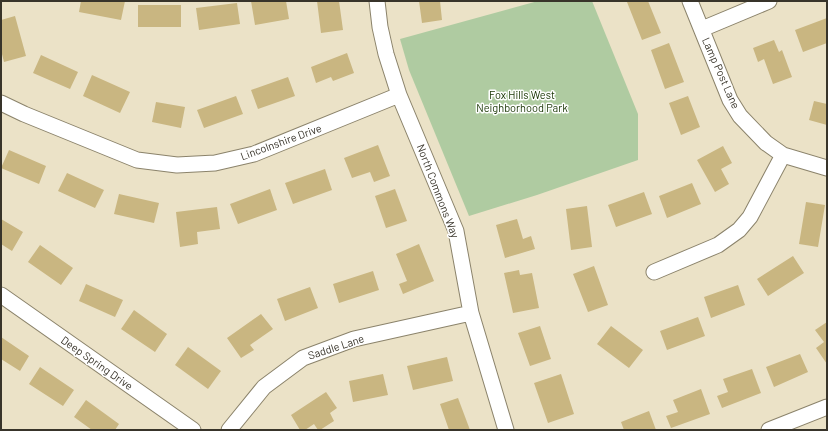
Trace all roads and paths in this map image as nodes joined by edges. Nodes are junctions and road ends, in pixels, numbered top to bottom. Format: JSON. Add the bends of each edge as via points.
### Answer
{"nodes":[{"id":1,"x":376,"y":1,"type":"edge"},
{"id":2,"x":690,"y":1,"type":"edge"},
{"id":3,"x":769,"y":1,"type":"edge"},
{"id":4,"x":702,"y":29,"type":"junction"},
{"id":5,"x":399,"y":95,"type":"junction"},
{"id":6,"x":1,"y":103,"type":"edge"},
{"id":7,"x":783,"y":155,"type":"junction"},
{"id":8,"x":827,"y":168,"type":"edge"},
{"id":9,"x":654,"y":272,"type":"dead end"},
{"id":10,"x":1,"y":295,"type":"edge"},
{"id":11,"x":471,"y":313,"type":"junction"},
{"id":12,"x":827,"y":406,"type":"edge"},
{"id":13,"x":193,"y":430,"type":"edge"},
{"id":14,"x":229,"y":430,"type":"edge"},
{"id":15,"x":506,"y":430,"type":"edge"},
{"id":16,"x":769,"y":430,"type":"edge"}],
"edges":[{"from":1,"to":5,"type":"street","name":"North Commons Way","via":[[386,54]]},
{"from":2,"to":4,"type":"street","name":"Lamp Post Lane"},
{"from":3,"to":4,"type":"street"},
{"from":4,"to":7,"type":"street","name":"Lamp Post Lane","via":[[730,100],[740,116],[766,143]]},
{"from":5,"to":6,"type":"street","name":"Lincolnshire Drive","via":[[254,154],[215,163],[177,165],[137,160]]},
{"from":5,"to":11,"type":"street","name":"North Commons Way","via":[[456,231]]},
{"from":7,"to":8,"type":"street","name":"Lamp Post Lane"},
{"from":7,"to":9,"type":"street","via":[[750,217],[739,230],[718,245]]},
{"from":10,"to":13,"type":"street","name":"Deep Spring Drive"},
{"from":11,"to":14,"type":"street","name":"Saddle Lane","via":[[354,339],[303,358],[264,387]]},
{"from":11,"to":15,"type":"street","name":"North Commons Way"},
{"from":12,"to":16,"type":"street"}]}
